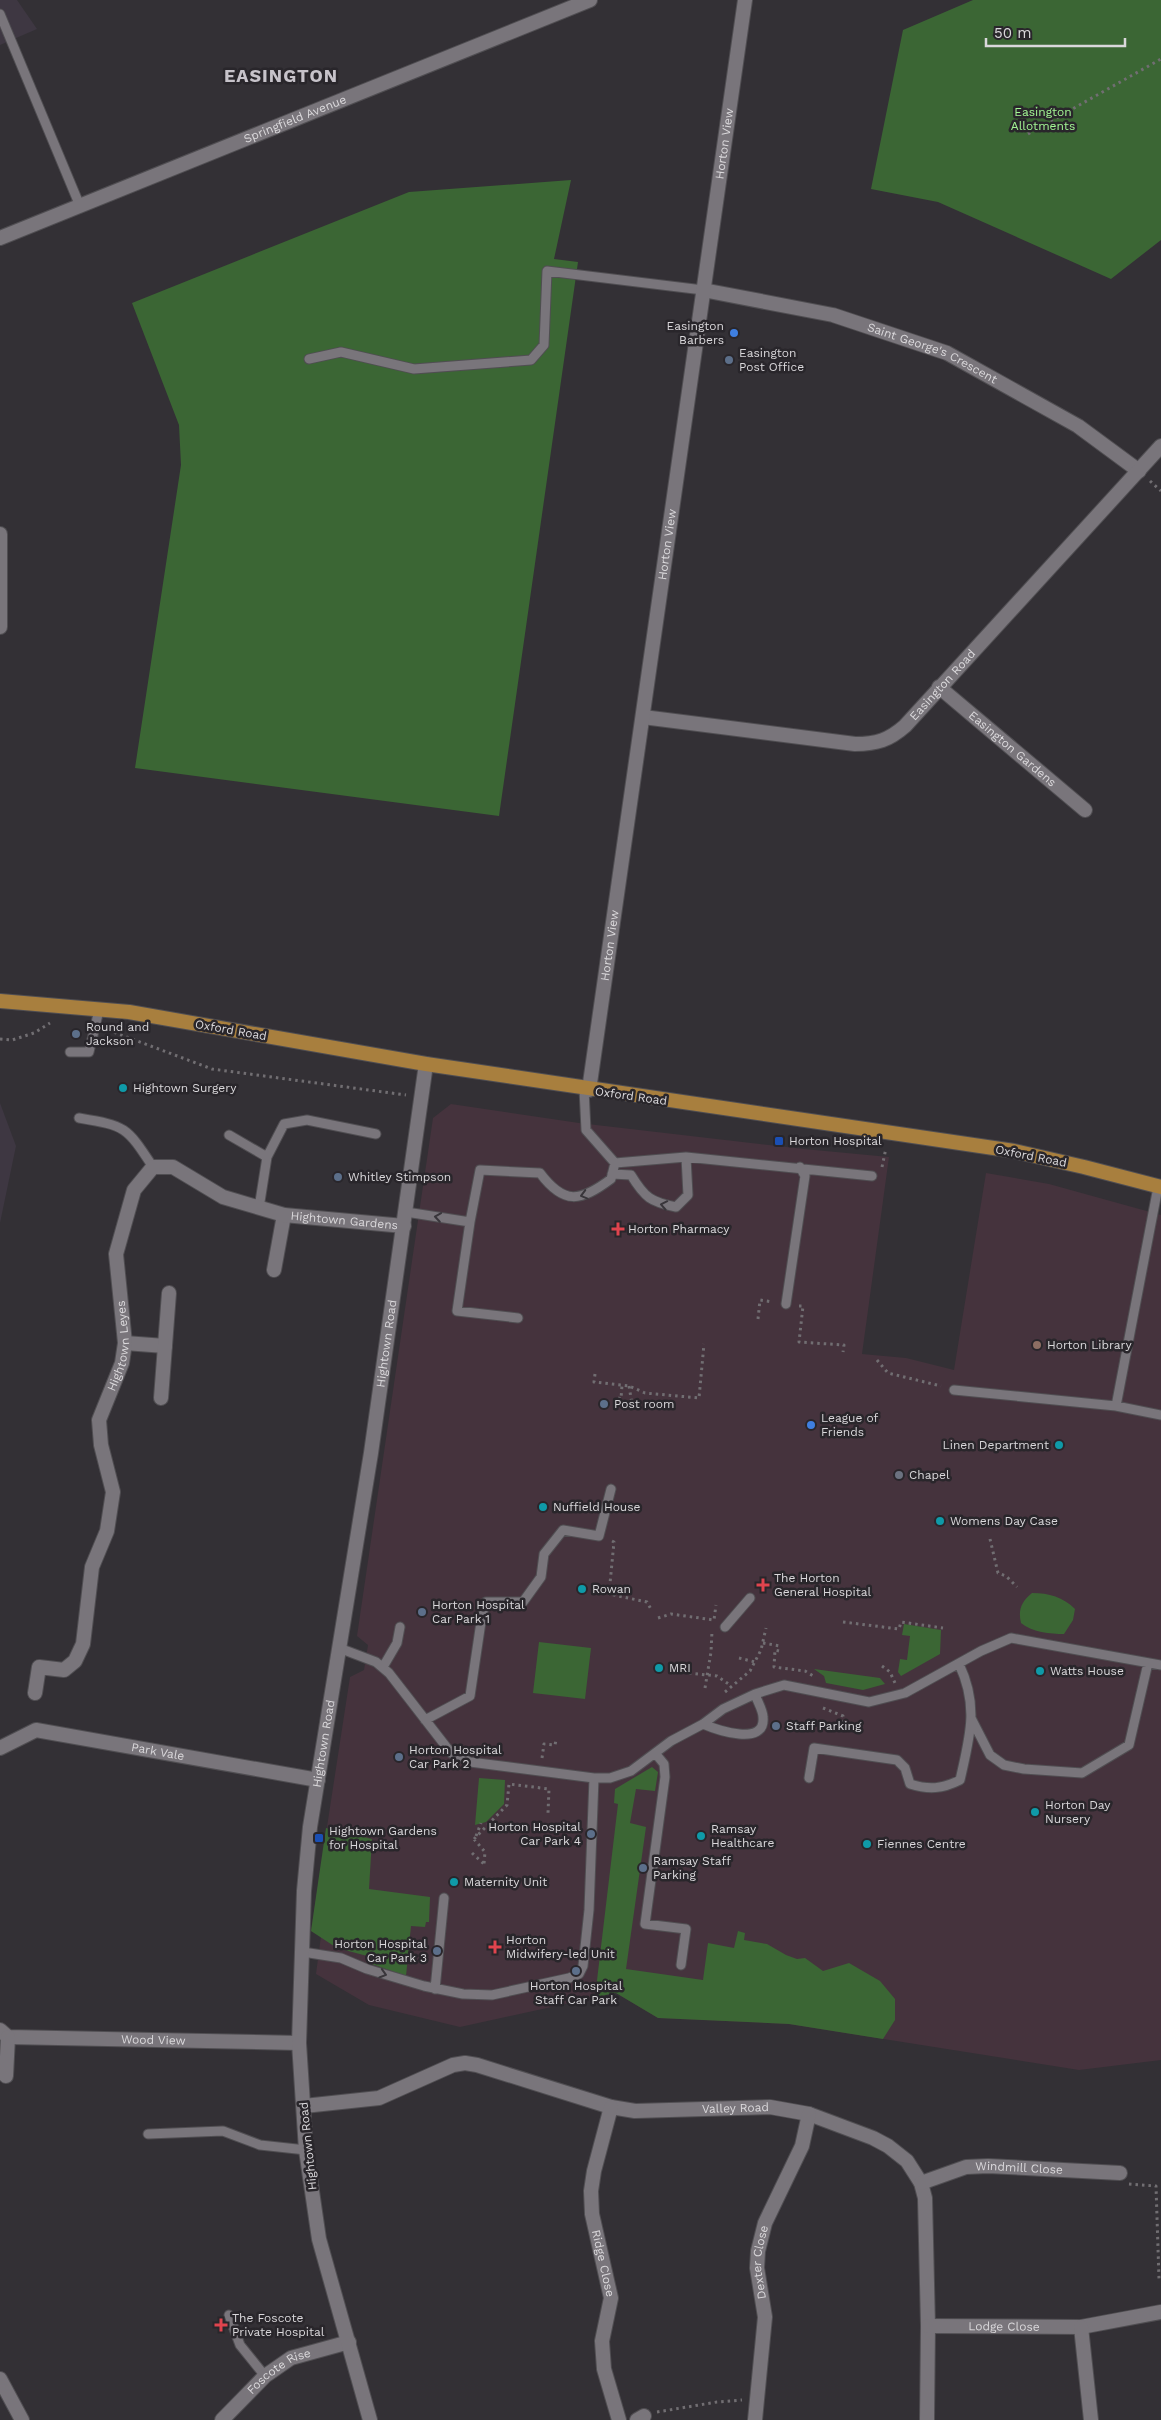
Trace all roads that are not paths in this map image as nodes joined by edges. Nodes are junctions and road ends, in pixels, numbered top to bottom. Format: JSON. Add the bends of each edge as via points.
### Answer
{"nodes":[{"id":1,"x":590,"y":0,"type":"edge"},
{"id":2,"x":745,"y":0,"type":"edge"},
{"id":3,"x":0,"y":14,"type":"edge"},
{"id":4,"x":80,"y":206,"type":"junction"},
{"id":5,"x":0,"y":238,"type":"edge"},
{"id":6,"x":702,"y":290,"type":"junction"},
{"id":7,"x":309,"y":359,"type":"dead end"},
{"id":8,"x":1161,"y":446,"type":"edge"},
{"id":9,"x":1139,"y":471,"type":"junction"},
{"id":10,"x":0,"y":534,"type":"edge"},
{"id":11,"x":0,"y":619,"type":"edge"},
{"id":12,"x":939,"y":688,"type":"junction"},
{"id":13,"x":642,"y":717,"type":"junction"},
{"id":14,"x":1085,"y":810,"type":"dead end"},
{"id":15,"x":0,"y":1001,"type":"edge"},
{"id":16,"x":99,"y":1010,"type":"junction"},
{"id":17,"x":70,"y":1052,"type":"dead end"},
{"id":18,"x":426,"y":1064,"type":"junction"},
{"id":19,"x":586,"y":1089,"type":"junction"},
{"id":20,"x":79,"y":1118,"type":"dead end"},
{"id":21,"x":376,"y":1134,"type":"dead end"},
{"id":22,"x":229,"y":1136,"type":"dead end"},
{"id":23,"x":267,"y":1157,"type":"junction"},
{"id":24,"x":686,"y":1157,"type":"junction"},
{"id":25,"x":614,"y":1163,"type":"junction"},
{"id":26,"x":153,"y":1167,"type":"junction"},
{"id":27,"x":800,"y":1167,"type":"junction"},
{"id":28,"x":612,"y":1174,"type":"junction"},
{"id":29,"x":872,"y":1176,"type":"road end"},
{"id":30,"x":1160,"y":1187,"type":"edge"},
{"id":31,"x":259,"y":1208,"type":"junction"},
{"id":32,"x":406,"y":1212,"type":"junction"},
{"id":33,"x":284,"y":1214,"type":"junction"},
{"id":34,"x":470,"y":1222,"type":"junction"},
{"id":35,"x":404,"y":1226,"type":"junction"},
{"id":36,"x":274,"y":1270,"type":"dead end"},
{"id":37,"x":169,"y":1293,"type":"dead end"},
{"id":38,"x":786,"y":1304,"type":"road end"},
{"id":39,"x":518,"y":1318,"type":"dead end"},
{"id":40,"x":125,"y":1343,"type":"junction"},
{"id":41,"x":165,"y":1346,"type":"junction"},
{"id":42,"x":954,"y":1390,"type":"road end"},
{"id":43,"x":161,"y":1398,"type":"dead end"},
{"id":44,"x":1116,"y":1406,"type":"junction"},
{"id":45,"x":1161,"y":1415,"type":"edge"},
{"id":46,"x":611,"y":1489,"type":"dead end"},
{"id":47,"x":750,"y":1598,"type":"dead end"},
{"id":48,"x":400,"y":1627,"type":"dead end"},
{"id":49,"x":725,"y":1627,"type":"dead end"},
{"id":50,"x":339,"y":1648,"type":"junction"},
{"id":51,"x":1148,"y":1663,"type":"junction"},
{"id":52,"x":959,"y":1664,"type":"junction"},
{"id":53,"x":1161,"y":1665,"type":"edge"},
{"id":54,"x":383,"y":1667,"type":"junction"},
{"id":55,"x":35,"y":1693,"type":"dead end"},
{"id":56,"x":754,"y":1694,"type":"junction"},
{"id":57,"x":971,"y":1716,"type":"junction"},
{"id":58,"x":425,"y":1720,"type":"junction"},
{"id":59,"x":703,"y":1724,"type":"junction"},
{"id":60,"x":0,"y":1748,"type":"edge"},
{"id":61,"x":655,"y":1753,"type":"junction"},
{"id":62,"x":594,"y":1778,"type":"junction"},
{"id":63,"x":809,"y":1778,"type":"dead end"},
{"id":64,"x":318,"y":1780,"type":"junction"},
{"id":65,"x":444,"y":1898,"type":"dead end"},
{"id":66,"x":303,"y":1952,"type":"junction"},
{"id":67,"x":681,"y":1965,"type":"dead end"},
{"id":68,"x":435,"y":1989,"type":"junction"},
{"id":69,"x":4,"y":2033,"type":"edge"},
{"id":70,"x":299,"y":2043,"type":"junction"},
{"id":71,"x":6,"y":2076,"type":"dead end"},
{"id":72,"x":304,"y":2106,"type":"junction"},
{"id":73,"x":611,"y":2107,"type":"junction"},
{"id":74,"x":809,"y":2114,"type":"junction"},
{"id":75,"x":148,"y":2134,"type":"dead end"},
{"id":76,"x":306,"y":2150,"type":"junction"},
{"id":77,"x":1120,"y":2173,"type":"road end"},
{"id":78,"x":921,"y":2184,"type":"junction"},
{"id":79,"x":1161,"y":2312,"type":"edge"},
{"id":80,"x":229,"y":2315,"type":"dead end"},
{"id":81,"x":928,"y":2326,"type":"junction"},
{"id":82,"x":1081,"y":2327,"type":"junction"},
{"id":83,"x":349,"y":2342,"type":"junction"},
{"id":84,"x":266,"y":2376,"type":"junction"},
{"id":85,"x":0,"y":2379,"type":"edge"},
{"id":86,"x":22,"y":2420,"type":"edge"},
{"id":87,"x":222,"y":2420,"type":"edge"},
{"id":88,"x":370,"y":2420,"type":"edge"},
{"id":89,"x":619,"y":2420,"type":"edge"},
{"id":90,"x":755,"y":2420,"type":"edge"},
{"id":91,"x":927,"y":2420,"type":"edge"},
{"id":92,"x":1092,"y":2420,"type":"edge"}],
"edges":[{"from":1,"to":4,"type":"street","name":"Springfield Avenue"},
{"from":2,"to":6,"type":"street","name":"Horton View"},
{"from":3,"to":4,"type":"lane"},
{"from":4,"to":5,"type":"street","name":"Springfield Avenue"},
{"from":6,"to":7,"type":"lane","via":[[547,271],[544,345],[531,360],[414,369],[341,352]]},
{"from":6,"to":9,"type":"street","name":"Saint George's Crescent","via":[[833,315],[947,353],[1078,426]]},
{"from":6,"to":13,"type":"street","name":"Horton View"},
{"from":8,"to":9,"type":"street","name":"Easington Road"},
{"from":9,"to":12,"type":"street","name":"Easington Road"},
{"from":10,"to":11,"type":"street"},
{"from":12,"to":13,"type":"street","name":"Easington Road","via":[[891,737],[871,744]]},
{"from":12,"to":14,"type":"street","name":"Easington Gardens"},
{"from":13,"to":19,"type":"street","name":"Horton View"},
{"from":15,"to":16,"type":"main road","name":"Oxford Road"},
{"from":16,"to":17,"type":"lane","via":[[89,1052]]},
{"from":16,"to":18,"type":"main road","name":"Oxford Road","via":[[129,1012]]},
{"from":18,"to":19,"type":"main road","name":"Oxford Road"},
{"from":18,"to":32,"type":"street","name":"Hightown Road"},
{"from":19,"to":25,"type":"lane","via":[[586,1130]]},
{"from":19,"to":30,"type":"main road","name":"Oxford Road","via":[[1014,1151]]},
{"from":20,"to":26,"type":"lane","via":[[115,1124],[133,1136]]},
{"from":21,"to":23,"type":"lane","via":[[307,1120],[284,1124]]},
{"from":22,"to":23,"type":"lane"},
{"from":23,"to":31,"type":"lane"},
{"from":24,"to":25,"type":"lane"},
{"from":24,"to":27,"type":"lane"},
{"from":24,"to":28,"type":"lane","one_way":true,"via":[[688,1195],[676,1207],[656,1203],[640,1190],[630,1175]]},
{"from":25,"to":28,"type":"lane"},
{"from":26,"to":31,"type":"street","name":"Hightown Gardens","via":[[173,1166],[222,1197]]},
{"from":26,"to":40,"type":"street","name":"Hightown Leyes","via":[[134,1190],[116,1254]]},
{"from":27,"to":29,"type":"lane"},
{"from":27,"to":38,"type":"lane","via":[[805,1176]]},
{"from":28,"to":34,"type":"lane","one_way":true,"via":[[611,1179],[593,1192],[574,1197],[553,1190],[540,1173],[480,1170]]},
{"from":30,"to":44,"type":"lane"},
{"from":31,"to":33,"type":"street","name":"Hightown Gardens"},
{"from":34,"to":32,"type":"lane","one_way":true},
{"from":32,"to":35,"type":"street","name":"Hightown Road"},
{"from":33,"to":35,"type":"street","name":"Hightown Gardens"},
{"from":33,"to":36,"type":"street","name":"Hightown Gardens"},
{"from":34,"to":39,"type":"lane","via":[[457,1311]]},
{"from":35,"to":50,"type":"street","name":"Hightown Road"},
{"from":37,"to":41,"type":"street"},
{"from":40,"to":41,"type":"street"},
{"from":40,"to":55,"type":"street","name":"Hightown Leyes","via":[[122,1364],[99,1420],[112,1492],[107,1532],[92,1567],[82,1644],[75,1661],[64,1670],[39,1667]]},
{"from":41,"to":43,"type":"street"},
{"from":42,"to":44,"type":"lane"},
{"from":44,"to":45,"type":"lane"},
{"from":46,"to":58,"type":"lane","via":[[599,1536],[563,1530],[544,1554],[541,1577],[523,1602],[486,1602],[470,1696]]},
{"from":47,"to":49,"type":"lane"},
{"from":48,"to":54,"type":"lane","via":[[397,1643]]},
{"from":50,"to":54,"type":"lane"},
{"from":50,"to":64,"type":"street","name":"Hightown Road"},
{"from":51,"to":52,"type":"lane","via":[[1011,1638]]},
{"from":51,"to":53,"type":"lane"},
{"from":51,"to":57,"type":"lane","via":[[1129,1745],[1082,1774],[1024,1770],[1004,1765],[990,1756]]},
{"from":52,"to":56,"type":"lane","via":[[905,1693],[868,1702],[784,1685]]},
{"from":52,"to":57,"type":"lane","via":[[969,1684]]},
{"from":54,"to":58,"type":"lane"},
{"from":56,"to":59,"type":"lane","via":[[723,1709]]},
{"from":56,"to":59,"type":"lane","via":[[763,1717],[760,1729],[753,1734]]},
{"from":57,"to":63,"type":"lane","via":[[960,1780],[945,1788],[926,1789],[910,1784],[905,1768],[897,1760],[814,1748]]},
{"from":58,"to":62,"type":"lane","via":[[451,1753],[470,1762]]},
{"from":59,"to":61,"type":"lane"},
{"from":60,"to":64,"type":"street","name":"Park Vale","via":[[36,1730]]},
{"from":61,"to":62,"type":"lane","via":[[631,1771],[610,1778]]},
{"from":61,"to":67,"type":"lane","via":[[664,1764],[664,1777],[645,1924],[686,1929]]},
{"from":62,"to":68,"type":"lane","via":[[589,1910],[583,1966],[579,1974],[492,1995]]},
{"from":64,"to":66,"type":"street","name":"Hightown Road","via":[[304,1891]]},
{"from":65,"to":68,"type":"lane"},
{"from":66,"to":68,"type":"lane","one_way":true,"via":[[342,1958],[367,1969]]},
{"from":66,"to":70,"type":"street","name":"Hightown Road"},
{"from":69,"to":70,"type":"street","name":"Wood View"},
{"from":69,"to":71,"type":"street","name":"Wood View"},
{"from":70,"to":72,"type":"street","name":"Hightown Road"},
{"from":72,"to":73,"type":"street","name":"Valley Road","via":[[379,2098],[453,2065],[465,2063],[477,2064]]},
{"from":72,"to":76,"type":"street","name":"Hightown Road"},
{"from":73,"to":74,"type":"street","name":"Valley Road","via":[[635,2111],[770,2107]]},
{"from":73,"to":89,"type":"street","name":"Ridge Close","via":[[591,2191],[592,2214],[611,2298],[602,2341],[604,2369]]},
{"from":74,"to":78,"type":"street","name":"Valley Road","via":[[888,2146],[907,2161]]},
{"from":74,"to":90,"type":"street","name":"Dexter Close","via":[[802,2146],[765,2223],[758,2251],[757,2268],[765,2317]]},
{"from":75,"to":76,"type":"lane","via":[[223,2131],[260,2145]]},
{"from":76,"to":83,"type":"street","name":"Hightown Road","via":[[319,2239]]},
{"from":77,"to":78,"type":"street","name":"Windmill Close","via":[[966,2167]]},
{"from":78,"to":81,"type":"street","name":"Valley Road","via":[[925,2208]]},
{"from":79,"to":82,"type":"street","name":"Lodge Close"},
{"from":80,"to":84,"type":"lane","via":[[240,2345]]},
{"from":81,"to":82,"type":"street","name":"Lodge Close"},
{"from":81,"to":91,"type":"street","name":"Valley Road"},
{"from":82,"to":92,"type":"street"},
{"from":83,"to":84,"type":"street","name":"Foscote Rise","via":[[291,2358]]},
{"from":83,"to":88,"type":"street","name":"Hightown Road"},
{"from":84,"to":87,"type":"street","name":"Foscote Rise"},
{"from":85,"to":86,"type":"street"}]}
